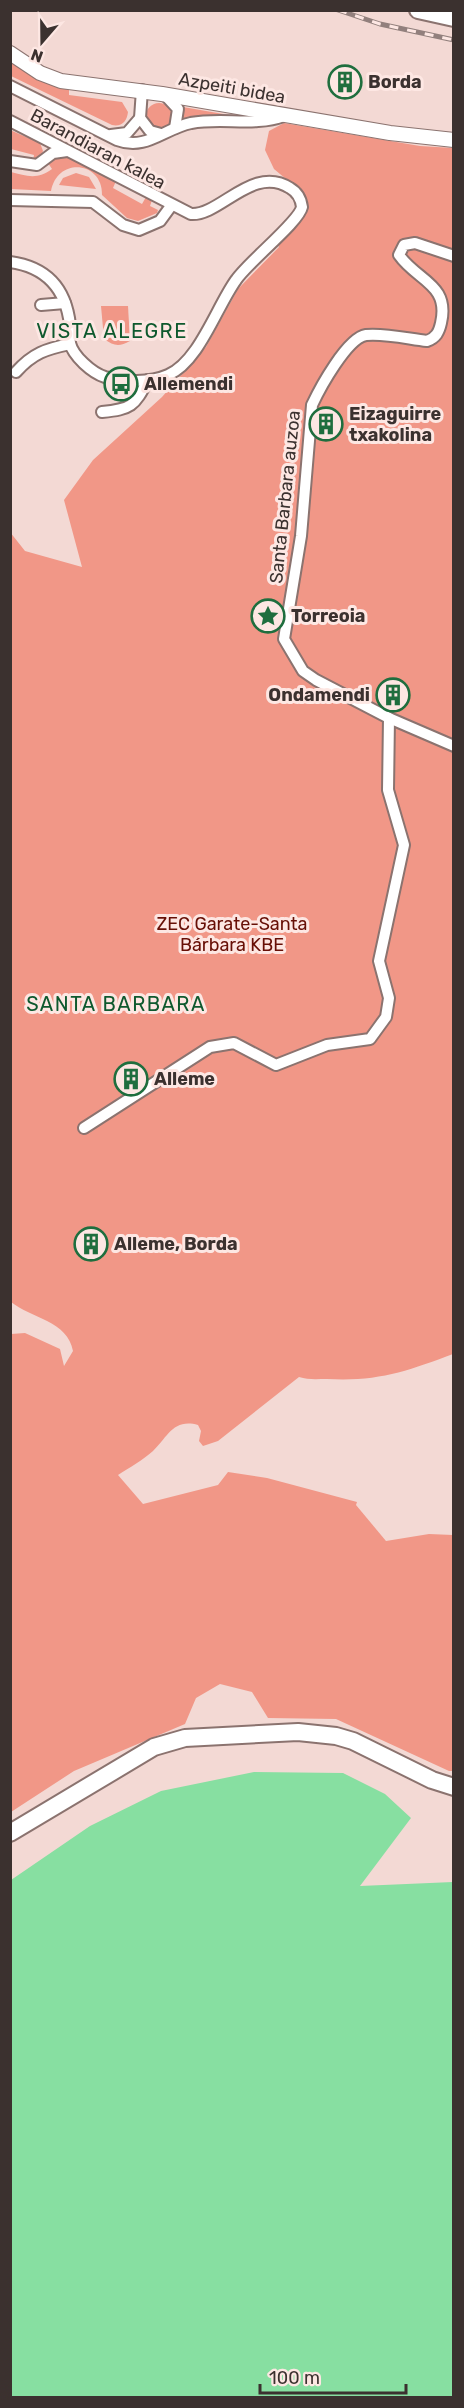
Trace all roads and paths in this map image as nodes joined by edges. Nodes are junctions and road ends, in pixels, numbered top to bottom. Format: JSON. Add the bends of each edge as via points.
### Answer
{"nodes":[{"id":1,"x":418,"y":10,"type":"edge"},
{"id":2,"x":453,"y":18,"type":"edge"},
{"id":3,"x":10,"y":53,"type":"edge"},
{"id":4,"x":10,"y":86,"type":"edge"},
{"id":5,"x":142,"y":90,"type":"junction"},
{"id":6,"x":162,"y":94,"type":"junction"},
{"id":7,"x":285,"y":116,"type":"junction"},
{"id":8,"x":140,"y":118,"type":"junction"},
{"id":9,"x":10,"y":121,"type":"edge"},
{"id":10,"x":175,"y":128,"type":"junction"},
{"id":11,"x":161,"y":134,"type":"junction"},
{"id":12,"x":41,"y":135,"type":"junction"},
{"id":13,"x":108,"y":135,"type":"junction"},
{"id":14,"x":453,"y":140,"type":"edge"},
{"id":15,"x":67,"y":151,"type":"junction"},
{"id":16,"x":48,"y":157,"type":"junction"},
{"id":17,"x":10,"y":161,"type":"edge"},
{"id":18,"x":10,"y":200,"type":"edge"},
{"id":19,"x":171,"y":206,"type":"junction"},
{"id":20,"x":453,"y":256,"type":"edge"},
{"id":21,"x":10,"y":262,"type":"edge"},
{"id":22,"x":65,"y":303,"type":"junction"},
{"id":23,"x":41,"y":305,"type":"dead end"},
{"id":24,"x":70,"y":344,"type":"junction"},
{"id":25,"x":16,"y":372,"type":"dead end"},
{"id":26,"x":148,"y":380,"type":"junction"},
{"id":27,"x":102,"y":412,"type":"dead end"},
{"id":28,"x":389,"y":718,"type":"junction"},
{"id":29,"x":453,"y":746,"type":"edge"},
{"id":30,"x":84,"y":1128,"type":"dead end"},
{"id":31,"x":453,"y":1786,"type":"edge"},
{"id":32,"x":11,"y":1833,"type":"edge"}],
"edges":[{"from":1,"to":2,"type":"highway"},
{"from":3,"to":5,"type":"main road","name":"Azpeiti bidea","via":[[61,81]]},
{"from":4,"to":13,"type":"street"},
{"from":5,"to":6,"type":"main road","name":"Azpeiti bidea"},
{"from":5,"to":8,"type":"street"},
{"from":6,"to":7,"type":"main road","name":"Azpeiti bidea"},
{"from":6,"to":10,"type":"street","via":[[178,109]]},
{"from":7,"to":10,"type":"street","via":[[267,122],[197,122]]},
{"from":7,"to":14,"type":"main road","name":"Azpeiti bidea"},
{"from":8,"to":11,"type":"street","via":[[150,131]]},
{"from":8,"to":13,"type":"street","via":[[127,133]]},
{"from":9,"to":12,"type":"street","name":"Barandiaran kalea"},
{"from":10,"to":11,"type":"street"},
{"from":11,"to":13,"type":"street","via":[[138,144]]},
{"from":12,"to":15,"type":"street","name":"Barandiaran kalea"},
{"from":12,"to":16,"type":"street"},
{"from":15,"to":16,"type":"street","via":[[57,151]]},
{"from":15,"to":19,"type":"street","name":"Barandiaran kalea"},
{"from":16,"to":17,"type":"street","via":[[32,166]]},
{"from":18,"to":19,"type":"street","via":[[93,202],[123,225],[139,230],[160,221]]},
{"from":19,"to":26,"type":"street","name":"Barandiaran kalea","via":[[199,214],[227,197],[268,182],[293,190],[302,207],[297,219],[251,260],[203,338],[179,368]]},
{"from":20,"to":28,"type":"street","name":"Santa Barbara auzoa","via":[[415,243],[404,245],[399,255],[430,283],[442,300],[439,331],[434,339],[365,335],[354,340],[320,386],[312,405],[301,536],[284,639],[303,671]]},
{"from":21,"to":22,"type":"street","via":[[33,267],[48,276],[61,291]]},
{"from":22,"to":23,"type":"street"},
{"from":22,"to":24,"type":"street"},
{"from":24,"to":25,"type":"street","via":[[41,350]]},
{"from":24,"to":26,"type":"street","via":[[76,356],[104,377]]},
{"from":26,"to":27,"type":"street","via":[[127,409]]},
{"from":28,"to":29,"type":"street","name":"Santa Barbara auzoa"},
{"from":28,"to":30,"type":"street","via":[[388,790],[404,845],[379,961],[389,998],[386,1017],[370,1039],[327,1045],[276,1065],[234,1043],[210,1047]]},
{"from":31,"to":32,"type":"highway","via":[[336,1736],[298,1732],[185,1738],[154,1747]]}]}
